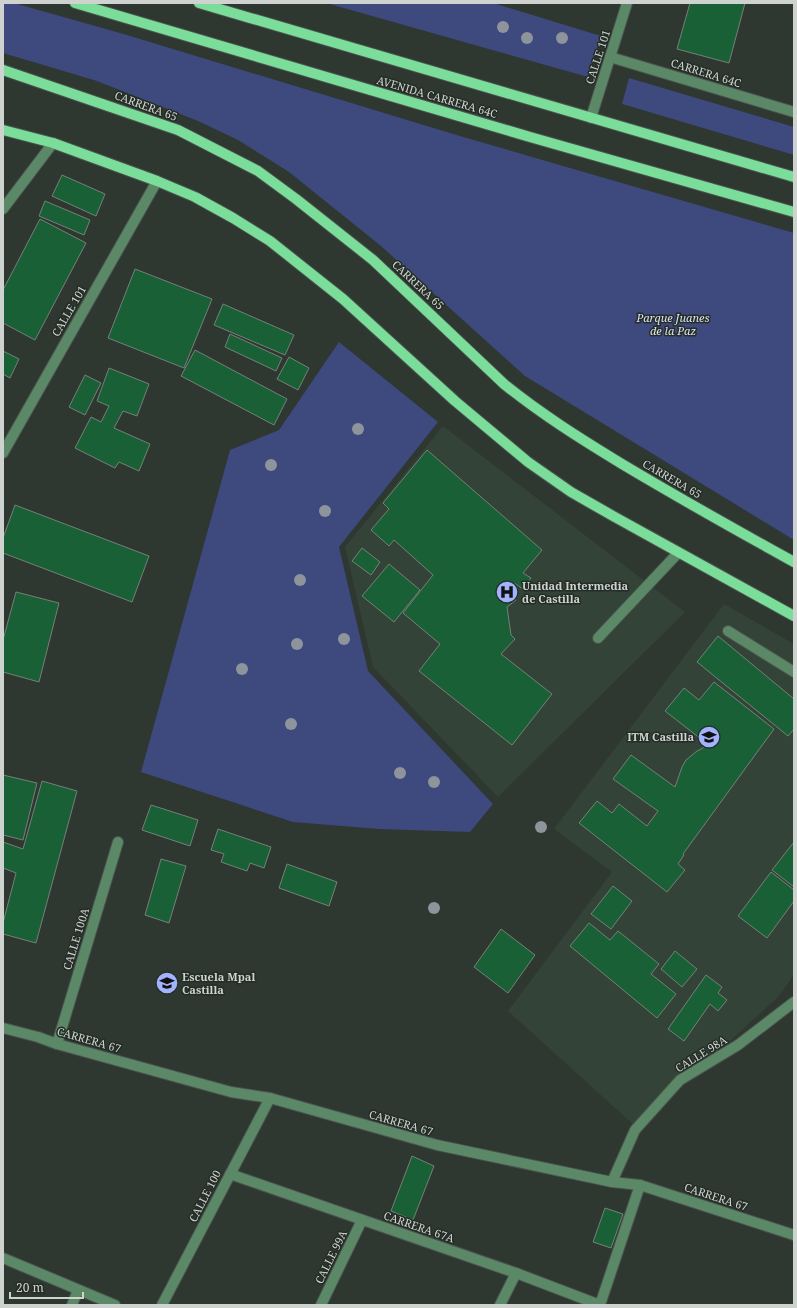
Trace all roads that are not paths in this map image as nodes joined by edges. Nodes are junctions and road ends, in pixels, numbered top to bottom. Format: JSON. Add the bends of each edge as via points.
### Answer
{"nodes":[{"id":1,"x":75,"y":3,"type":"edge"},
{"id":2,"x":199,"y":3,"type":"edge"},
{"id":3,"x":627,"y":3,"type":"edge"},
{"id":4,"x":610,"y":57,"type":"junction"},
{"id":5,"x":3,"y":70,"type":"edge"},
{"id":6,"x":794,"y":112,"type":"edge"},
{"id":7,"x":591,"y":118,"type":"junction"},
{"id":8,"x":3,"y":130,"type":"edge"},
{"id":9,"x":53,"y":143,"type":"junction"},
{"id":10,"x":794,"y":177,"type":"edge"},
{"id":11,"x":156,"y":181,"type":"junction"},
{"id":12,"x":6,"y":199,"type":"edge"},
{"id":13,"x":3,"y":209,"type":"edge"},
{"id":14,"x":794,"y":212,"type":"edge"},
{"id":15,"x":5,"y":443,"type":"edge"},
{"id":16,"x":3,"y":453,"type":"edge"},
{"id":17,"x":678,"y":553,"type":"junction"},
{"id":18,"x":794,"y":562,"type":"edge"},
{"id":19,"x":794,"y":616,"type":"edge"},
{"id":20,"x":728,"y":631,"type":"dead end"},
{"id":21,"x":598,"y":638,"type":"dead end"},
{"id":22,"x":794,"y":672,"type":"edge"},
{"id":23,"x":118,"y":842,"type":"dead end"},
{"id":24,"x":794,"y":1002,"type":"edge"},
{"id":25,"x":3,"y":1028,"type":"edge"},
{"id":26,"x":57,"y":1044,"type":"junction"},
{"id":27,"x":270,"y":1098,"type":"junction"},
{"id":28,"x":230,"y":1174,"type":"junction"},
{"id":29,"x":612,"y":1182,"type":"junction"},
{"id":30,"x":640,"y":1185,"type":"junction"},
{"id":31,"x":362,"y":1220,"type":"junction"},
{"id":32,"x":794,"y":1235,"type":"edge"},
{"id":33,"x":3,"y":1258,"type":"edge"},
{"id":34,"x":516,"y":1273,"type":"junction"},
{"id":35,"x":78,"y":1290,"type":"junction"},
{"id":36,"x":600,"y":1304,"type":"edge"},
{"id":37,"x":72,"y":1305,"type":"edge"},
{"id":38,"x":115,"y":1305,"type":"edge"},
{"id":39,"x":162,"y":1305,"type":"edge"},
{"id":40,"x":321,"y":1305,"type":"edge"},
{"id":41,"x":500,"y":1305,"type":"edge"}],
"edges":[{"from":1,"to":14,"type":"main road","name":"AVENIDA CARRERA 64C"},
{"from":2,"to":7,"type":"main road","name":"AVENIDA CARRERA 64C"},
{"from":3,"to":4,"type":"street","name":"CALLE 101"},
{"from":4,"to":6,"type":"street","name":"CARRERA 64C"},
{"from":4,"to":7,"type":"street","name":"CALLE 101"},
{"from":5,"to":18,"type":"main road","name":"CARRERA 65","via":[[178,130],[258,171],[373,260],[526,402],[679,498]]},
{"from":7,"to":10,"type":"main road","name":"AVENIDA CARRERA 64C"},
{"from":8,"to":9,"type":"main road"},
{"from":9,"to":11,"type":"main road"},
{"from":9,"to":12,"type":"street"},
{"from":11,"to":15,"type":"street","name":"CALLE 101"},
{"from":11,"to":17,"type":"main road","via":[[195,197],[270,242],[344,299],[454,401],[528,462],[571,492]]},
{"from":12,"to":13,"type":"street"},
{"from":15,"to":16,"type":"street","name":"CALLE 101"},
{"from":17,"to":19,"type":"main road"},
{"from":17,"to":21,"type":"street"},
{"from":20,"to":22,"type":"street"},
{"from":23,"to":26,"type":"street","name":"CALLE 100A"},
{"from":24,"to":29,"type":"street","name":"CALLE 98A","via":[[738,1045],[680,1080],[635,1130]]},
{"from":25,"to":26,"type":"street","name":"CARRERA 67"},
{"from":26,"to":27,"type":"street","name":"CARRERA 67","via":[[231,1092]]},
{"from":27,"to":28,"type":"street","name":"CALLE 100"},
{"from":27,"to":29,"type":"street","name":"CARRERA 67","via":[[437,1145]]},
{"from":28,"to":31,"type":"street","name":"CARRERA 67A"},
{"from":28,"to":39,"type":"street","name":"CALLE 100"},
{"from":29,"to":30,"type":"street","name":"CARRERA 67"},
{"from":30,"to":32,"type":"street","name":"CARRERA 67"},
{"from":30,"to":36,"type":"street"},
{"from":31,"to":34,"type":"street","name":"CARRERA 67A"},
{"from":31,"to":40,"type":"street","name":"CALLE 99A"},
{"from":33,"to":35,"type":"street"},
{"from":34,"to":36,"type":"street","name":"CARRERA 67A"},
{"from":34,"to":41,"type":"street"},
{"from":35,"to":37,"type":"street"},
{"from":35,"to":38,"type":"street"}]}
